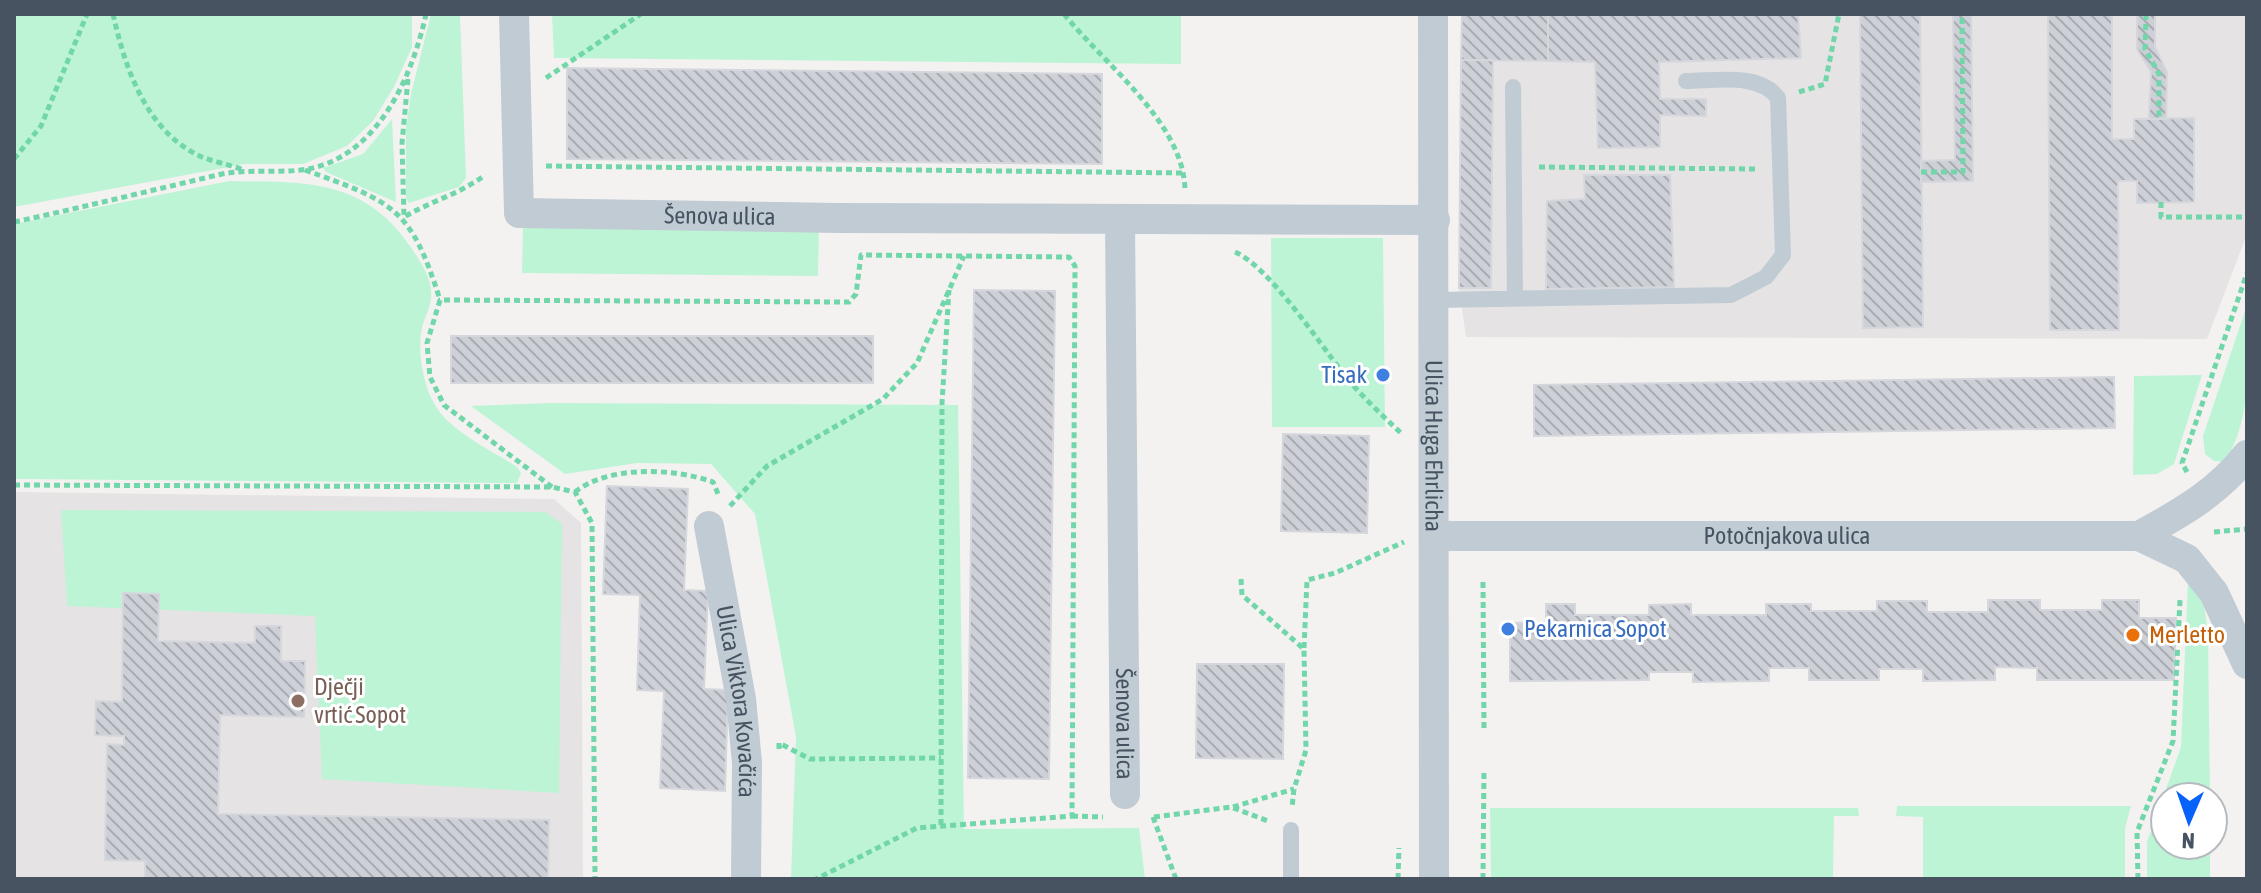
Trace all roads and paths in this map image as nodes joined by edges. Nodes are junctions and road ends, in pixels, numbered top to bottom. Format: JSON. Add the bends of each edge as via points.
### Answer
{"nodes":[{"id":1,"x":87,"y":14,"type":"edge"},
{"id":2,"x":113,"y":14,"type":"edge"},
{"id":3,"x":426,"y":14,"type":"edge"},
{"id":4,"x":514,"y":14,"type":"edge"},
{"id":5,"x":641,"y":14,"type":"edge"},
{"id":6,"x":1064,"y":14,"type":"edge"},
{"id":7,"x":1433,"y":14,"type":"edge"},
{"id":8,"x":1839,"y":14,"type":"edge"},
{"id":9,"x":1962,"y":14,"type":"edge"},
{"id":10,"x":2146,"y":14,"type":"edge"},
{"id":11,"x":408,"y":74,"type":"junction"},
{"id":12,"x":544,"y":79,"type":"dead end"},
{"id":13,"x":1686,"y":81,"type":"dead end"},
{"id":14,"x":1513,"y":87,"type":"dead end"},
{"id":15,"x":1778,"y":98,"type":"junction"},
{"id":16,"x":2159,"y":118,"type":"dead end"},
{"id":17,"x":14,"y":159,"type":"edge"},
{"id":18,"x":545,"y":166,"type":"dead end"},
{"id":19,"x":1514,"y":166,"type":"junction"},
{"id":20,"x":490,"y":168,"type":"dead end"},
{"id":21,"x":1781,"y":169,"type":"junction"},
{"id":22,"x":304,"y":170,"type":"junction"},
{"id":23,"x":248,"y":171,"type":"junction"},
{"id":24,"x":1921,"y":172,"type":"dead end"},
{"id":25,"x":1185,"y":173,"type":"junction"},
{"id":26,"x":2161,"y":202,"type":"dead end"},
{"id":27,"x":404,"y":217,"type":"junction"},
{"id":28,"x":2247,"y":217,"type":"edge"},
{"id":29,"x":1120,"y":220,"type":"junction"},
{"id":30,"x":1186,"y":220,"type":"junction"},
{"id":31,"x":1435,"y":220,"type":"junction"},
{"id":32,"x":14,"y":222,"type":"edge"},
{"id":33,"x":1223,"y":247,"type":"dead end"},
{"id":34,"x":964,"y":256,"type":"junction"},
{"id":35,"x":2247,"y":273,"type":"edge"},
{"id":36,"x":949,"y":290,"type":"junction"},
{"id":37,"x":1515,"y":299,"type":"junction"},
{"id":38,"x":440,"y":300,"type":"junction"},
{"id":39,"x":1434,"y":300,"type":"junction"},
{"id":40,"x":1403,"y":435,"type":"dead end"},
{"id":41,"x":2247,"y":455,"type":"edge"},
{"id":42,"x":2190,"y":479,"type":"dead end"},
{"id":43,"x":14,"y":485,"type":"edge"},
{"id":44,"x":552,"y":487,"type":"junction"},
{"id":45,"x":575,"y":492,"type":"junction"},
{"id":46,"x":709,"y":526,"type":"dead end"},
{"id":47,"x":2244,"y":528,"type":"edge"},
{"id":48,"x":2214,"y":532,"type":"dead end"},
{"id":49,"x":1435,"y":536,"type":"junction"},
{"id":50,"x":2139,"y":536,"type":"junction"},
{"id":51,"x":1404,"y":542,"type":"dead end"},
{"id":52,"x":1241,"y":579,"type":"dead end"},
{"id":53,"x":1483,"y":582,"type":"dead end"},
{"id":54,"x":2180,"y":588,"type":"dead end"},
{"id":55,"x":1304,"y":649,"type":"junction"},
{"id":56,"x":2247,"y":664,"type":"edge"},
{"id":57,"x":1484,"y":730,"type":"dead end"},
{"id":58,"x":779,"y":758,"type":"dead end"},
{"id":59,"x":941,"y":758,"type":"junction"},
{"id":60,"x":1484,"y":769,"type":"dead end"},
{"id":61,"x":1294,"y":789,"type":"junction"},
{"id":62,"x":1231,"y":807,"type":"junction"},
{"id":63,"x":1126,"y":809,"type":"junction"},
{"id":64,"x":1072,"y":816,"type":"junction"},
{"id":65,"x":1154,"y":817,"type":"junction"},
{"id":66,"x":941,"y":825,"type":"junction"},
{"id":67,"x":1291,"y":830,"type":"junction"},
{"id":68,"x":595,"y":879,"type":"edge"},
{"id":69,"x":746,"y":879,"type":"edge"},
{"id":70,"x":816,"y":879,"type":"edge"},
{"id":71,"x":1176,"y":879,"type":"edge"},
{"id":72,"x":1291,"y":879,"type":"edge"},
{"id":73,"x":1434,"y":879,"type":"edge"},
{"id":74,"x":1483,"y":879,"type":"edge"},
{"id":75,"x":2138,"y":879,"type":"edge"}],
"edges":[{"from":1,"to":17,"type":"path","via":[[41,126]]},
{"from":2,"to":23,"type":"path","via":[[147,112],[200,156]]},
{"from":3,"to":11,"type":"path","via":[[417,58]]},
{"from":4,"to":29,"type":"street","name":"Šenova ulica","via":[[519,213]]},
{"from":5,"to":12,"type":"path"},
{"from":6,"to":25,"type":"path","via":[[1172,140]]},
{"from":7,"to":31,"type":"street","name":"Ulica Huga Ehrlicha"},
{"from":8,"to":15,"type":"path","via":[[1825,84]]},
{"from":9,"to":24,"type":"path","via":[[1963,172]]},
{"from":10,"to":16,"type":"path","via":[[2145,49],[2159,74]]},
{"from":11,"to":22,"type":"path","via":[[369,135],[342,156]]},
{"from":11,"to":27,"type":"path","via":[[402,143]]},
{"from":13,"to":15,"type":"lane","via":[[1756,82],[1770,87]]},
{"from":14,"to":19,"type":"lane"},
{"from":15,"to":21,"type":"lane"},
{"from":18,"to":25,"type":"path"},
{"from":19,"to":21,"type":"path"},
{"from":19,"to":37,"type":"lane"},
{"from":20,"to":27,"type":"path","via":[[459,193],[435,199]]},
{"from":21,"to":37,"type":"lane","via":[[1783,255],[1766,277],[1731,295]]},
{"from":22,"to":23,"type":"path"},
{"from":22,"to":27,"type":"path","via":[[351,187]]},
{"from":23,"to":32,"type":"path"},
{"from":25,"to":30,"type":"path"},
{"from":26,"to":28,"type":"path","via":[[2161,217]]},
{"from":27,"to":38,"type":"path","via":[[427,259]]},
{"from":29,"to":30,"type":"street","name":"Šenova ulica"},
{"from":29,"to":63,"type":"street","name":"Šenova ulica"},
{"from":30,"to":31,"type":"street","name":"Šenova ulica"},
{"from":31,"to":39,"type":"street","name":"Ulica Huga Ehrlicha"},
{"from":33,"to":40,"type":"path","via":[[1244,256],[1344,375]]},
{"from":34,"to":36,"type":"path"},
{"from":34,"to":38,"type":"path","via":[[861,255],[856,294],[849,302]]},
{"from":34,"to":64,"type":"path","via":[[1069,257],[1075,266]]},
{"from":35,"to":42,"type":"path","via":[[2182,463]]},
{"from":36,"to":45,"type":"path","via":[[917,363],[883,399],[767,466],[724,512],[713,482],[688,474],[590,480]]},
{"from":36,"to":59,"type":"path","via":[[942,403]]},
{"from":37,"to":39,"type":"lane"},
{"from":38,"to":44,"type":"path","via":[[427,343],[430,377],[444,405]]},
{"from":39,"to":49,"type":"street","name":"Ulica Huga Ehrlicha"},
{"from":41,"to":50,"type":"street","name":"Potočnjakova ulica","via":[[2202,502]]},
{"from":43,"to":44,"type":"path"},
{"from":44,"to":45,"type":"path"},
{"from":45,"to":68,"type":"path","via":[[592,523]]},
{"from":46,"to":69,"type":"street","name":"Ulica Viktora Kovačića","via":[[741,699],[747,763]]},
{"from":47,"to":48,"type":"path"},
{"from":49,"to":50,"type":"street","name":"Potočnjakova ulica"},
{"from":49,"to":73,"type":"street","name":"Ulica Huga Ehrlicha"},
{"from":50,"to":56,"type":"street","name":"Potočnjakova ulica","via":[[2187,559],[2214,593]]},
{"from":51,"to":55,"type":"path","via":[[1307,580]]},
{"from":52,"to":55,"type":"path","via":[[1242,595]]},
{"from":53,"to":57,"type":"path"},
{"from":54,"to":75,"type":"path","via":[[2173,741],[2137,832]]},
{"from":55,"to":61,"type":"path","via":[[1306,750]]},
{"from":58,"to":59,"type":"path","via":[[779,743],[810,759]]},
{"from":59,"to":66,"type":"path"},
{"from":60,"to":74,"type":"path"},
{"from":61,"to":62,"type":"path"},
{"from":61,"to":67,"type":"path"},
{"from":62,"to":65,"type":"path"},
{"from":62,"to":67,"type":"path"},
{"from":63,"to":64,"type":"path"},
{"from":63,"to":65,"type":"path"},
{"from":64,"to":66,"type":"path"},
{"from":65,"to":71,"type":"path"},
{"from":66,"to":70,"type":"path","via":[[917,828],[875,846]]},
{"from":67,"to":72,"type":"lane"}]}
